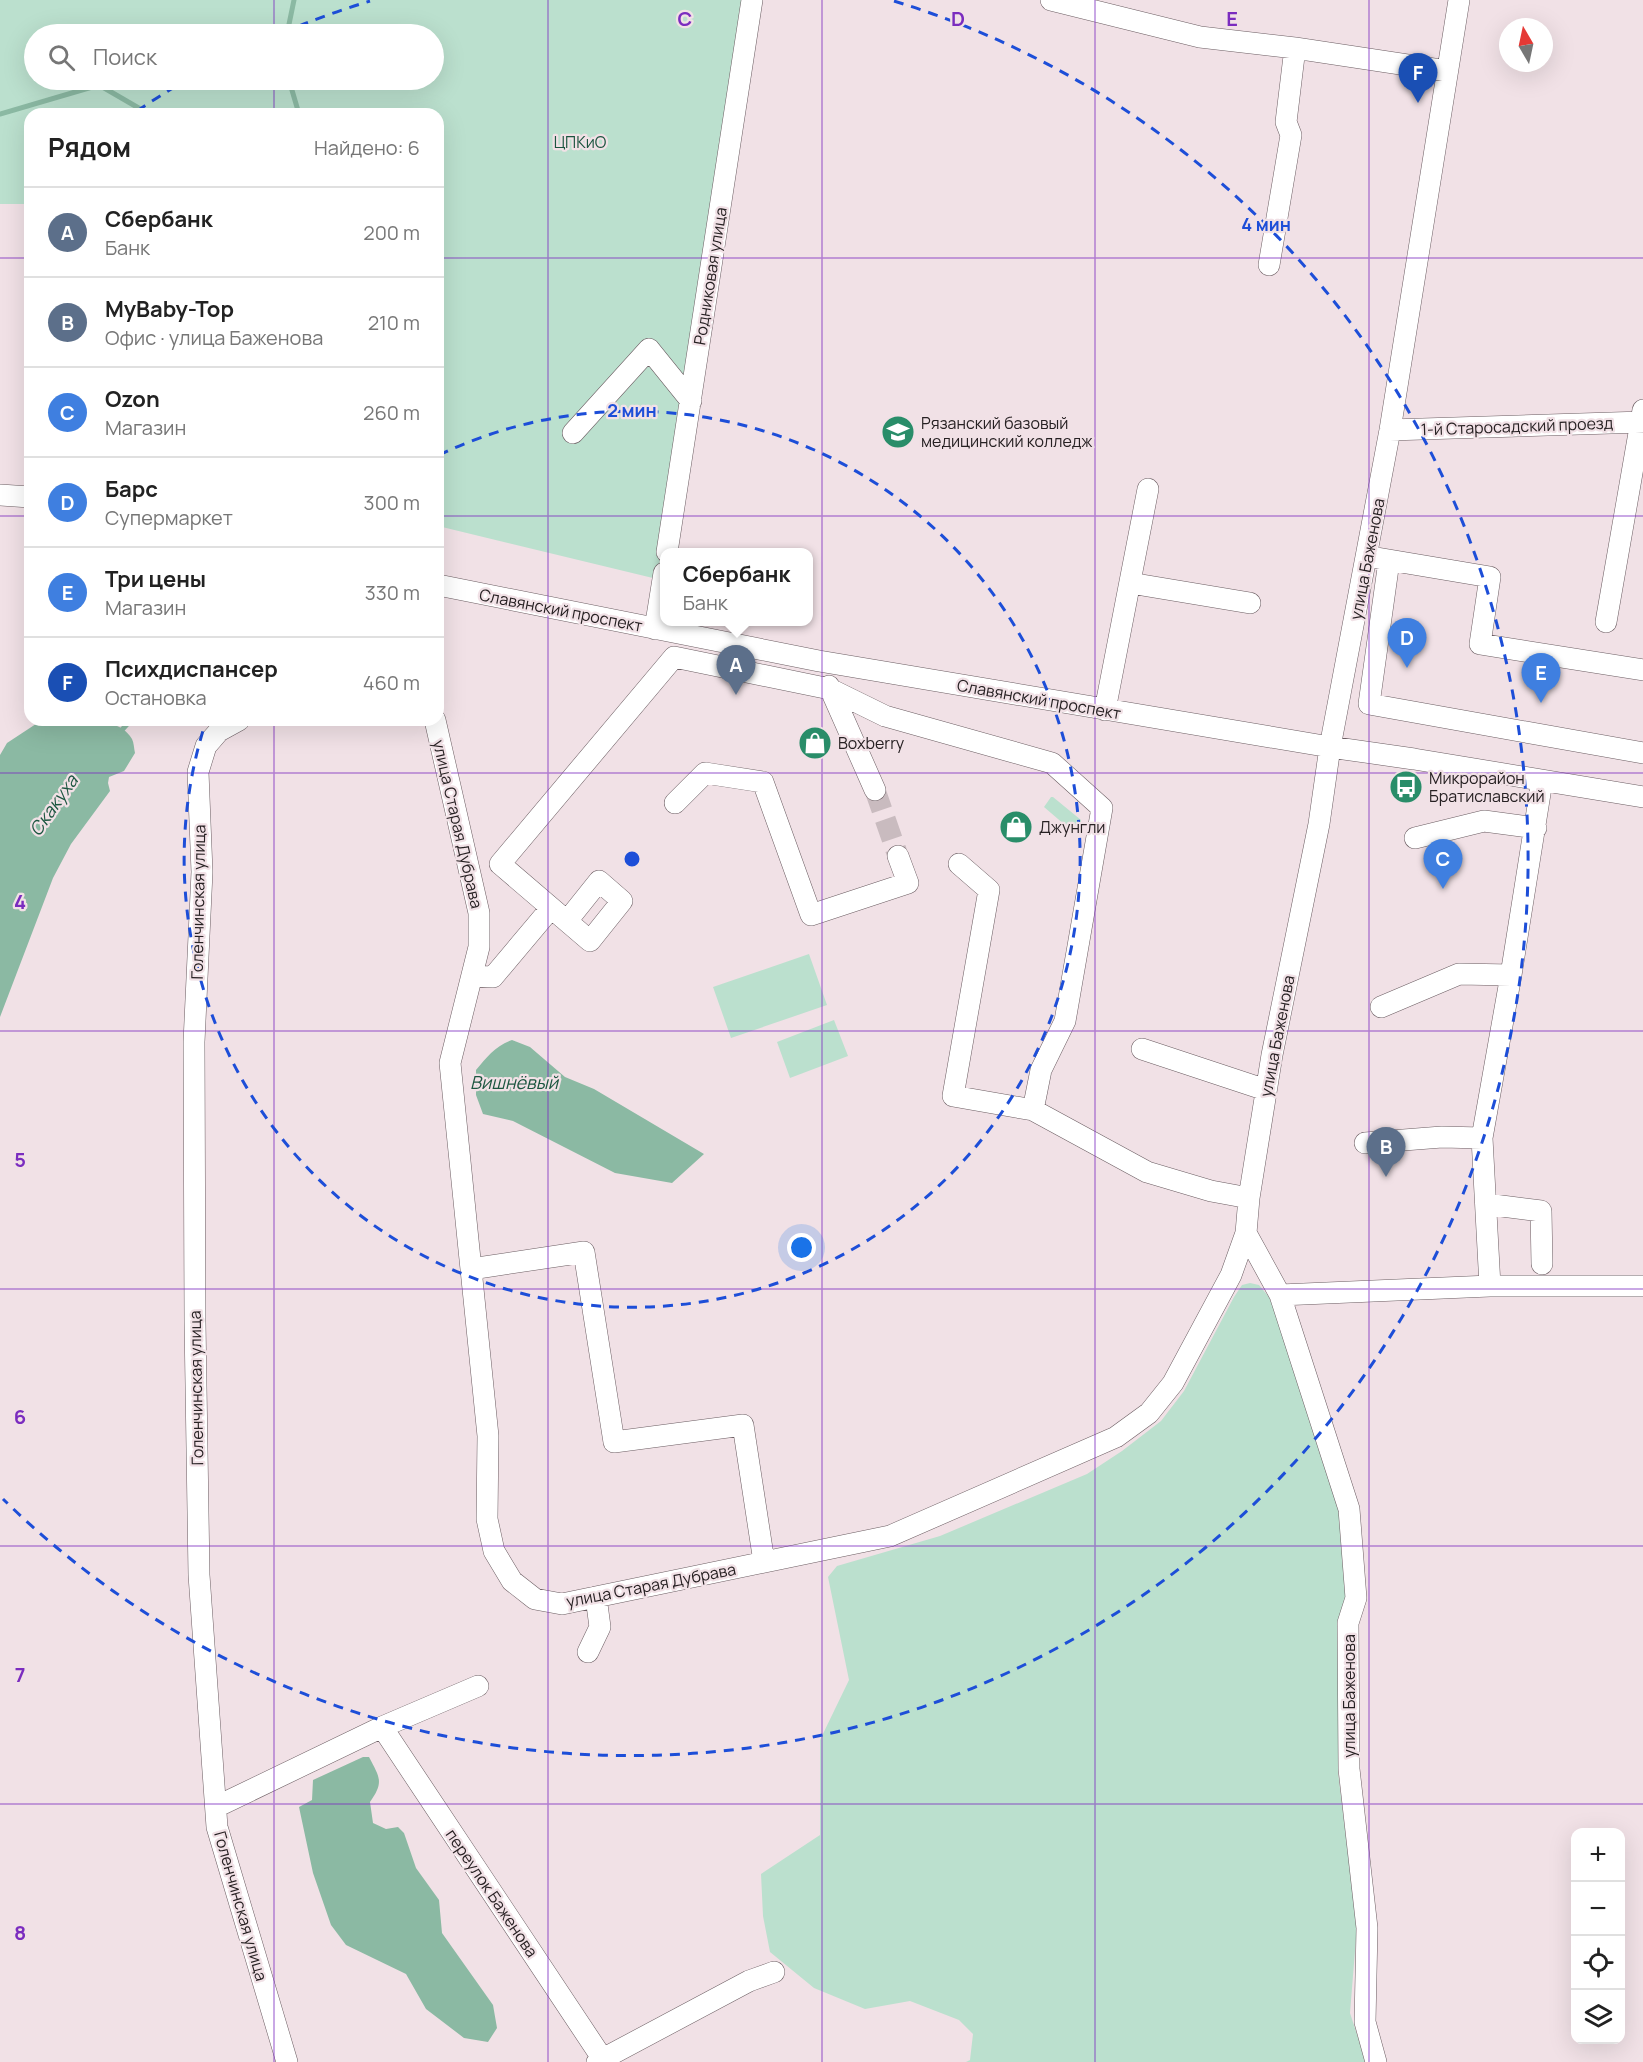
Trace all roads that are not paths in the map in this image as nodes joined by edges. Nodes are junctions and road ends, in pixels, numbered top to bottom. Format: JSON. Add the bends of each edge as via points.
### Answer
{"nodes":[{"id":1,"x":752,"y":0,"type":"edge"},
{"id":2,"x":1051,"y":0,"type":"edge"},
{"id":3,"x":1459,"y":0,"type":"edge"},
{"id":4,"x":1295,"y":48,"type":"junction"},
{"id":5,"x":1447,"y":70,"type":"junction"},
{"id":6,"x":1269,"y":265,"type":"dead end"},
{"id":7,"x":691,"y":401,"type":"junction"},
{"id":8,"x":1642,"y":418,"type":"edge"},
{"id":9,"x":1390,"y":430,"type":"junction"},
{"id":10,"x":573,"y":433,"type":"dead end"},
{"id":11,"x":1148,"y":489,"type":"dead end"},
{"id":12,"x":0,"y":495,"type":"edge"},
{"id":13,"x":24,"y":497,"type":"edge"},
{"id":14,"x":668,"y":548,"type":"edge"},
{"id":15,"x":1368,"y":556,"type":"junction"},
{"id":16,"x":1389,"y":561,"type":"junction"},
{"id":17,"x":1130,"y":583,"type":"junction"},
{"id":18,"x":444,"y":586,"type":"edge"},
{"id":19,"x":660,"y":598,"type":"edge"},
{"id":20,"x":1250,"y":603,"type":"dead end"},
{"id":21,"x":1606,"y":622,"type":"dead end"},
{"id":22,"x":689,"y":628,"type":"edge"},
{"id":23,"x":655,"y":629,"type":"junction"},
{"id":24,"x":819,"y":661,"type":"junction"},
{"id":25,"x":1643,"y":670,"type":"edge"},
{"id":26,"x":830,"y":689,"type":"junction"},
{"id":27,"x":1105,"y":710,"type":"junction"},
{"id":28,"x":228,"y":726,"type":"edge"},
{"id":29,"x":436,"y":726,"type":"edge"},
{"id":30,"x":1330,"y":747,"type":"junction"},
{"id":31,"x":1643,"y":753,"type":"edge"},
{"id":32,"x":1542,"y":781,"type":"junction"},
{"id":33,"x":875,"y":790,"type":"tunnel mouth"},
{"id":34,"x":1643,"y":797,"type":"edge"},
{"id":35,"x":675,"y":803,"type":"dead end"},
{"id":36,"x":1536,"y":828,"type":"junction"},
{"id":37,"x":1415,"y":838,"type":"dead end"},
{"id":38,"x":898,"y":856,"type":"tunnel mouth"},
{"id":39,"x":959,"y":864,"type":"dead end"},
{"id":40,"x":551,"y":908,"type":"junction"},
{"id":41,"x":567,"y":921,"type":"dead end"},
{"id":42,"x":1511,"y":975,"type":"junction"},
{"id":43,"x":472,"y":976,"type":"junction"},
{"id":44,"x":1381,"y":1007,"type":"dead end"},
{"id":45,"x":1142,"y":1049,"type":"dead end"},
{"id":46,"x":1266,"y":1090,"type":"junction"},
{"id":47,"x":1033,"y":1110,"type":"junction"},
{"id":48,"x":1482,"y":1138,"type":"junction"},
{"id":49,"x":1365,"y":1143,"type":"dead end"},
{"id":50,"x":1249,"y":1198,"type":"junction"},
{"id":51,"x":1486,"y":1204,"type":"junction"},
{"id":52,"x":1246,"y":1233,"type":"junction"},
{"id":53,"x":1542,"y":1264,"type":"dead end"},
{"id":54,"x":471,"y":1269,"type":"junction"},
{"id":55,"x":1490,"y":1286,"type":"junction"},
{"id":56,"x":1643,"y":1286,"type":"edge"},
{"id":57,"x":1280,"y":1295,"type":"junction"},
{"id":58,"x":764,"y":1562,"type":"junction"},
{"id":59,"x":596,"y":1597,"type":"junction"},
{"id":60,"x":588,"y":1652,"type":"dead end"},
{"id":61,"x":478,"y":1686,"type":"dead end"},
{"id":62,"x":382,"y":1727,"type":"junction"},
{"id":63,"x":216,"y":1807,"type":"junction"},
{"id":64,"x":774,"y":1972,"type":"dead end"},
{"id":65,"x":599,"y":2060,"type":"edge"},
{"id":66,"x":287,"y":2062,"type":"edge"},
{"id":67,"x":1376,"y":2062,"type":"edge"}],
"edges":[{"from":1,"to":7,"type":"street","name":"Родниковая улица"},
{"from":2,"to":4,"type":"street","via":[[1200,37]]},
{"from":3,"to":5,"type":"street","name":"улица Баженова"},
{"from":4,"to":5,"type":"street"},
{"from":4,"to":6,"type":"street","via":[[1286,122],[1291,135]]},
{"from":5,"to":9,"type":"street","name":"улица Баженова"},
{"from":7,"to":10,"type":"street","via":[[649,349]]},
{"from":7,"to":14,"type":"street","name":"Родниковая улица"},
{"from":8,"to":9,"type":"street","name":"1-й Старосадский проезд"},
{"from":8,"to":21,"type":"street"},
{"from":9,"to":15,"type":"street","name":"улица Баженова"},
{"from":11,"to":17,"type":"street"},
{"from":12,"to":13,"type":"street"},
{"from":15,"to":16,"type":"street"},
{"from":15,"to":30,"type":"street","name":"улица Баженова"},
{"from":16,"to":25,"type":"street","via":[[1490,577],[1480,644]]},
{"from":16,"to":31,"type":"street","via":[[1369,704]]},
{"from":17,"to":20,"type":"street"},
{"from":17,"to":27,"type":"street"},
{"from":18,"to":23,"type":"street","name":"Славянский проспект"},
{"from":19,"to":23,"type":"street"},
{"from":22,"to":23,"type":"street","name":"Славянский проспект"},
{"from":22,"to":24,"type":"street","name":"Славянский проспект"},
{"from":24,"to":26,"type":"street"},
{"from":24,"to":27,"type":"street","name":"Славянский проспект"},
{"from":26,"to":33,"type":"street"},
{"from":26,"to":40,"type":"street","via":[[674,657],[500,864]]},
{"from":26,"to":47,"type":"street","via":[[885,716],[1052,763],[1102,808],[1065,1021],[1041,1070]]},
{"from":27,"to":30,"type":"street","name":"Славянский проспект"},
{"from":28,"to":63,"type":"street","name":"Голенчинская улица","via":[[206,746],[198,772],[202,872],[194,1042],[199,1575]]},
{"from":29,"to":43,"type":"street","name":"улица Старая Дубрава","via":[[479,914]]},
{"from":30,"to":32,"type":"street","name":"Славянский проспект"},
{"from":30,"to":46,"type":"street","name":"улица Баженова","via":[[1319,824]]},
{"from":32,"to":34,"type":"street","name":"Славянский проспект"},
{"from":32,"to":36,"type":"street"},
{"from":35,"to":38,"type":"street","via":[[705,773],[763,782],[811,915],[908,884]]},
{"from":36,"to":37,"type":"street","via":[[1484,821]]},
{"from":36,"to":42,"type":"street"},
{"from":39,"to":47,"type":"street","via":[[988,890],[953,1096]]},
{"from":40,"to":41,"type":"street"},
{"from":40,"to":43,"type":"street","via":[[493,977]]},
{"from":42,"to":44,"type":"street","via":[[1459,974]]},
{"from":42,"to":48,"type":"street"},
{"from":43,"to":54,"type":"street","name":"улица Старая Дубрава","via":[[450,1063]]},
{"from":45,"to":46,"type":"street"},
{"from":46,"to":50,"type":"street","name":"улица Баженова"},
{"from":47,"to":50,"type":"street","via":[[1147,1172]]},
{"from":48,"to":49,"type":"street"},
{"from":48,"to":51,"type":"street"},
{"from":50,"to":52,"type":"street","name":"улица Баженова"},
{"from":51,"to":53,"type":"street","via":[[1541,1211]]},
{"from":51,"to":55,"type":"street"},
{"from":52,"to":57,"type":"street","name":"улица Баженова"},
{"from":52,"to":58,"type":"street","name":"улица Старая Дубрава","via":[[1231,1275],[1173,1383],[1149,1413],[1116,1437],[890,1536]]},
{"from":54,"to":58,"type":"street","via":[[584,1252],[614,1442],[743,1425]]},
{"from":54,"to":59,"type":"street","name":"улица Старая Дубрава","via":[[488,1436],[487,1519],[494,1551],[512,1581],[535,1599],[562,1604]]},
{"from":55,"to":56,"type":"street"},
{"from":55,"to":57,"type":"street"},
{"from":57,"to":67,"type":"street","name":"улица Баженова","via":[[1349,1509],[1356,1598],[1348,1623],[1349,1769],[1367,1928],[1365,2022]]},
{"from":58,"to":59,"type":"street","name":"улица Старая Дубрава"},
{"from":59,"to":60,"type":"street","via":[[600,1627]]},
{"from":61,"to":62,"type":"street"},
{"from":62,"to":63,"type":"street"},
{"from":62,"to":65,"type":"street","name":"переулок Баженова"},
{"from":63,"to":66,"type":"street","name":"Голенчинская улица","via":[[217,1827]]},
{"from":64,"to":65,"type":"street","via":[[749,1981]]}]}
